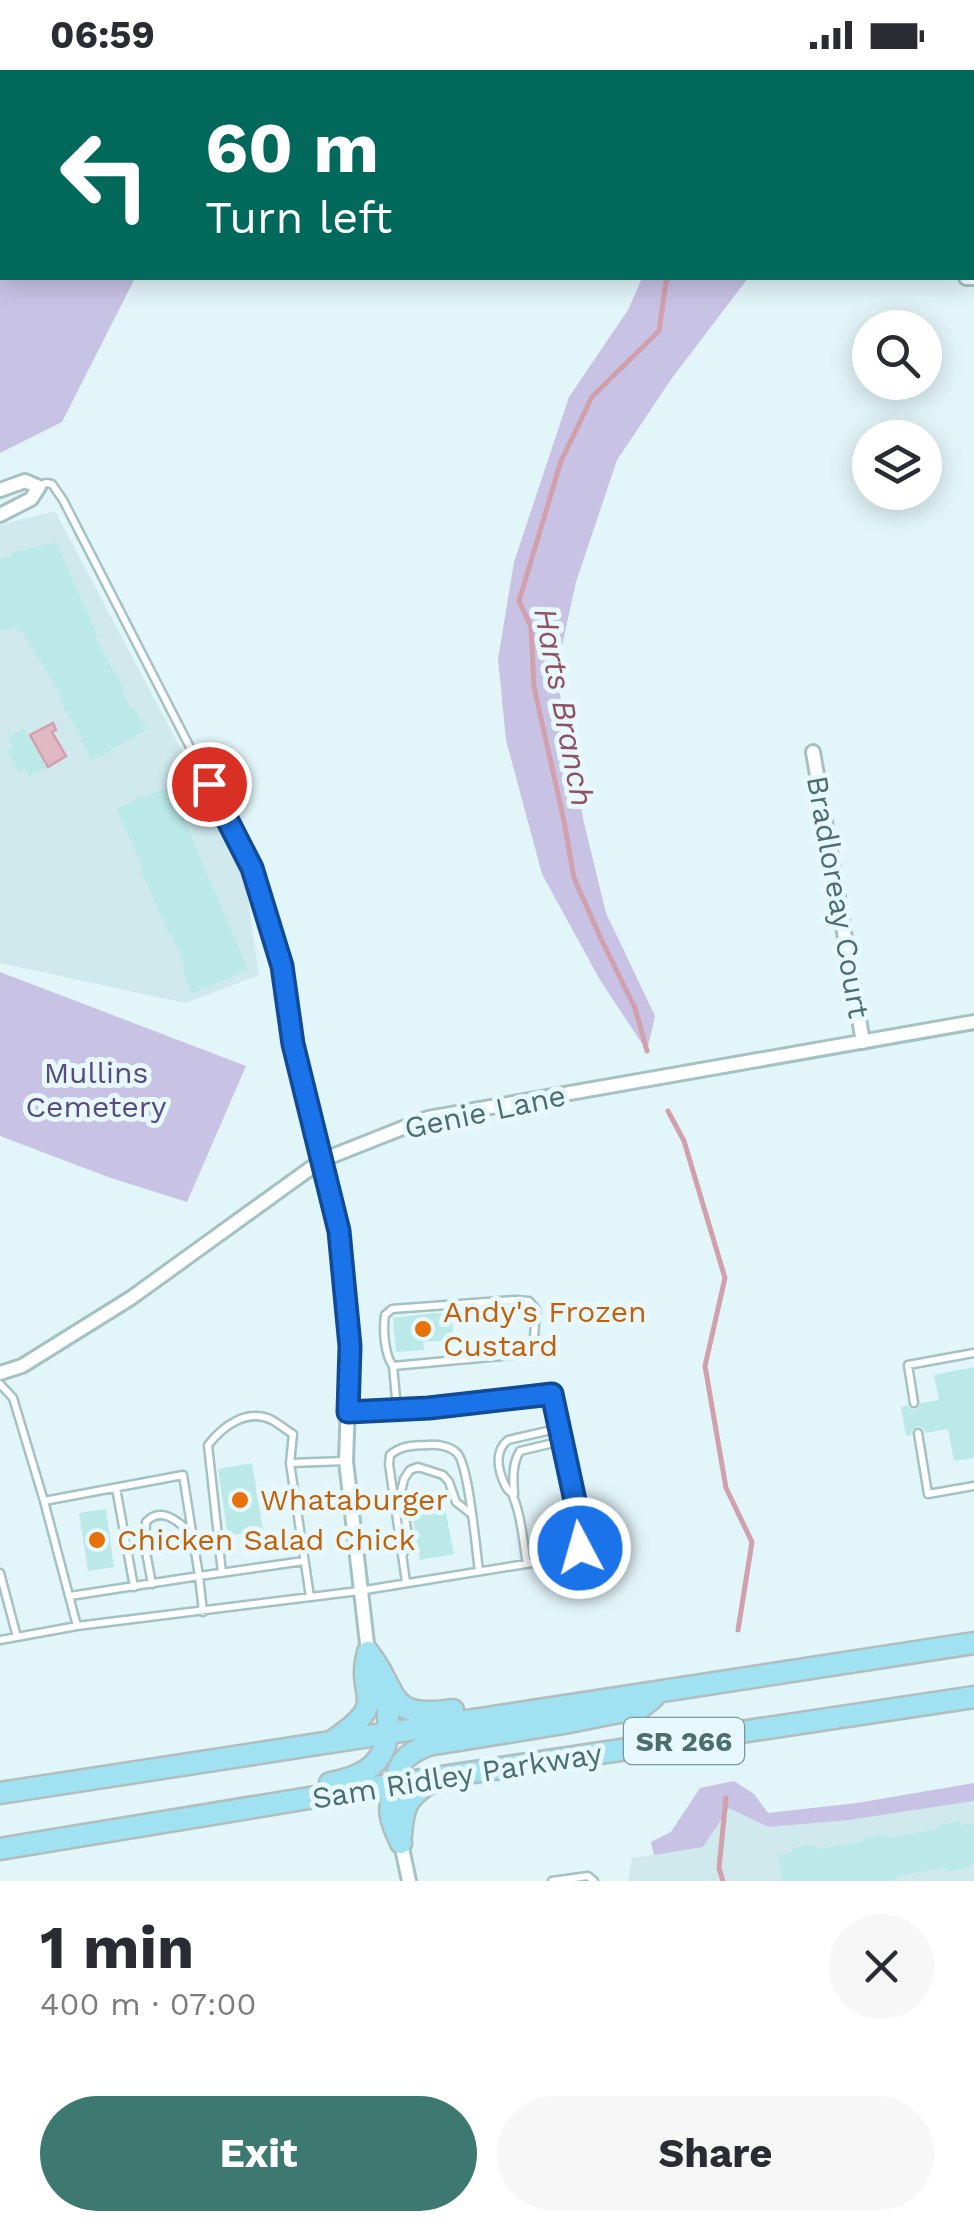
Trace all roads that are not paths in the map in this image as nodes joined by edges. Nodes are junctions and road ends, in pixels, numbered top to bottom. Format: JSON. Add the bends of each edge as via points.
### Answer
{"nodes":[{"id":1,"x":39,"y":486,"type":"junction"},
{"id":2,"x":0,"y":490,"type":"edge"},
{"id":3,"x":0,"y":515,"type":"edge"},
{"id":4,"x":813,"y":752,"type":"dead end"},
{"id":5,"x":974,"y":1022,"type":"edge"},
{"id":6,"x":864,"y":1042,"type":"junction"},
{"id":7,"x":322,"y":1160,"type":"junction"},
{"id":8,"x":974,"y":1352,"type":"edge"},
{"id":9,"x":394,"y":1366,"type":"junction"},
{"id":10,"x":0,"y":1373,"type":"edge"},
{"id":11,"x":0,"y":1384,"type":"edge"},
{"id":12,"x":914,"y":1403,"type":"dead end"},
{"id":13,"x":398,"y":1409,"type":"junction"},
{"id":14,"x":348,"y":1412,"type":"junction"},
{"id":15,"x":560,"y":1428,"type":"junction"},
{"id":16,"x":918,"y":1434,"type":"dead end"},
{"id":17,"x":562,"y":1440,"type":"junction"},
{"id":18,"x":346,"y":1461,"type":"junction"},
{"id":19,"x":290,"y":1463,"type":"junction"},
{"id":20,"x":974,"y":1486,"type":"edge"},
{"id":21,"x":116,"y":1488,"type":"junction"},
{"id":22,"x":514,"y":1496,"type":"junction"},
{"id":23,"x":44,"y":1501,"type":"junction"},
{"id":24,"x":471,"y":1514,"type":"junction"},
{"id":25,"x":192,"y":1534,"type":"junction"},
{"id":26,"x":402,"y":1557,"type":"junction"},
{"id":27,"x":304,"y":1562,"type":"junction"},
{"id":28,"x":527,"y":1564,"type":"junction"},
{"id":29,"x":479,"y":1571,"type":"junction"},
{"id":30,"x":222,"y":1572,"type":"junction"},
{"id":31,"x":0,"y":1573,"type":"edge"},
{"id":32,"x":199,"y":1576,"type":"junction"},
{"id":33,"x":406,"y":1582,"type":"junction"},
{"id":34,"x":152,"y":1584,"type":"junction"},
{"id":35,"x":134,"y":1587,"type":"junction"},
{"id":36,"x":360,"y":1590,"type":"junction"},
{"id":37,"x":69,"y":1596,"type":"junction"},
{"id":38,"x":310,"y":1597,"type":"junction"},
{"id":39,"x":203,"y":1612,"type":"junction"},
{"id":40,"x":77,"y":1626,"type":"junction"},
{"id":41,"x":17,"y":1636,"type":"junction"},
{"id":42,"x":0,"y":1640,"type":"edge"},
{"id":43,"x":974,"y":1643,"type":"edge"},
{"id":44,"x":368,"y":1652,"type":"junction"},
{"id":45,"x":384,"y":1680,"type":"junction"},
{"id":46,"x":663,"y":1690,"type":"junction"},
{"id":47,"x":974,"y":1697,"type":"edge"},
{"id":48,"x":389,"y":1733,"type":"junction"},
{"id":49,"x":330,"y":1742,"type":"junction"},
{"id":50,"x":435,"y":1778,"type":"junction"},
{"id":51,"x":394,"y":1784,"type":"junction"},
{"id":52,"x":0,"y":1793,"type":"edge"},
{"id":53,"x":132,"y":1828,"type":"junction"},
{"id":54,"x":401,"y":1843,"type":"junction"},
{"id":55,"x":0,"y":1849,"type":"edge"},
{"id":56,"x":409,"y":1881,"type":"edge"},
{"id":57,"x":552,"y":1881,"type":"edge"},
{"id":58,"x":594,"y":1881,"type":"edge"}],
"edges":[{"from":1,"to":2,"type":"street","via":[[24,480]]},
{"from":1,"to":3,"type":"street","via":[[31,499]]},
{"from":1,"to":7,"type":"lane","via":[[52,484],[63,500],[252,868],[282,966]]},
{"from":4,"to":6,"type":"street","name":"Bradloreay Court"},
{"from":5,"to":6,"type":"street","name":"Genie Lane"},
{"from":6,"to":7,"type":"street","name":"Genie Lane","via":[[428,1118]]},
{"from":7,"to":10,"type":"street","name":"Genie Lane","via":[[131,1298]]},
{"from":7,"to":14,"type":"street","via":[[339,1231],[350,1346]]},
{"from":8,"to":12,"type":"lane","via":[[908,1365]]},
{"from":9,"to":9,"type":"lane","via":[[533,1353],[536,1309],[516,1300],[392,1309],[384,1324]]},
{"from":9,"to":13,"type":"lane"},
{"from":11,"to":23,"type":"lane","via":[[14,1398]]},
{"from":13,"to":14,"type":"lane"},
{"from":13,"to":15,"type":"lane","via":[[552,1394]]},
{"from":14,"to":18,"type":"street"},
{"from":15,"to":17,"type":"lane"},
{"from":15,"to":22,"type":"lane","via":[[502,1445],[499,1464]]},
{"from":16,"to":20,"type":"lane","via":[[928,1494]]},
{"from":17,"to":22,"type":"lane","via":[[520,1451]]},
{"from":17,"to":28,"type":"lane","via":[[580,1548],[574,1556]]},
{"from":18,"to":19,"type":"lane"},
{"from":18,"to":36,"type":"street"},
{"from":19,"to":27,"type":"lane"},
{"from":19,"to":30,"type":"lane","via":[[292,1434],[269,1418],[245,1416],[208,1445]]},
{"from":21,"to":23,"type":"lane"},
{"from":21,"to":25,"type":"lane","via":[[182,1475]]},
{"from":21,"to":35,"type":"lane"},
{"from":22,"to":28,"type":"lane"},
{"from":23,"to":37,"type":"lane"},
{"from":24,"to":26,"type":"lane","via":[[456,1502],[443,1475],[410,1470],[401,1492],[410,1543]]},
{"from":24,"to":26,"type":"lane","via":[[461,1456],[435,1444],[400,1447],[389,1464]]},
{"from":24,"to":29,"type":"lane"},
{"from":25,"to":32,"type":"lane"},
{"from":25,"to":34,"type":"lane","via":[[170,1517],[148,1519]]},
{"from":26,"to":33,"type":"lane"},
{"from":27,"to":30,"type":"lane"},
{"from":27,"to":38,"type":"lane"},
{"from":28,"to":29,"type":"lane"},
{"from":29,"to":33,"type":"lane"},
{"from":30,"to":32,"type":"lane"},
{"from":31,"to":41,"type":"lane"},
{"from":32,"to":34,"type":"lane"},
{"from":32,"to":39,"type":"lane"},
{"from":33,"to":36,"type":"lane"},
{"from":34,"to":35,"type":"lane"},
{"from":35,"to":37,"type":"lane"},
{"from":36,"to":38,"type":"lane"},
{"from":36,"to":44,"type":"street"},
{"from":37,"to":40,"type":"lane"},
{"from":38,"to":39,"type":"lane"},
{"from":39,"to":40,"type":"lane"},
{"from":40,"to":41,"type":"lane"},
{"from":41,"to":42,"type":"lane"},
{"from":43,"to":46,"type":"main road","name":"Sam Ridley Parkway","number":"SR 266"},
{"from":44,"to":45,"type":"main road"},
{"from":44,"to":49,"type":"main road","via":[[366,1711]]},
{"from":45,"to":46,"type":"main road","via":[[400,1704],[428,1714],[612,1687]]},
{"from":45,"to":48,"type":"main road"},
{"from":46,"to":48,"type":"main road","name":"Sam Ridley Parkway","number":"SR 266"},
{"from":46,"to":51,"type":"main road","via":[[640,1708],[428,1745],[401,1761]]},
{"from":47,"to":50,"type":"main road","name":"Sam Ridley Parkway","number":"SR 266"},
{"from":48,"to":49,"type":"main road","name":"Sam Ridley Parkway","number":"SR 266"},
{"from":48,"to":53,"type":"main road","via":[[377,1762],[353,1778],[141,1815]]},
{"from":49,"to":52,"type":"main road","name":"Sam Ridley Parkway","number":"SR 266"},
{"from":50,"to":51,"type":"main road","name":"Sam Ridley Parkway","number":"SR 266"},
{"from":50,"to":54,"type":"main road","via":[[403,1809]]},
{"from":51,"to":53,"type":"main road","name":"Sam Ridley Parkway","number":"SR 266"},
{"from":51,"to":54,"type":"main road","via":[[389,1810]]},
{"from":53,"to":55,"type":"main road","name":"Sam Ridley Parkway","number":"SR 266"},
{"from":54,"to":56,"type":"street"},
{"from":57,"to":58,"type":"lane"}]}
